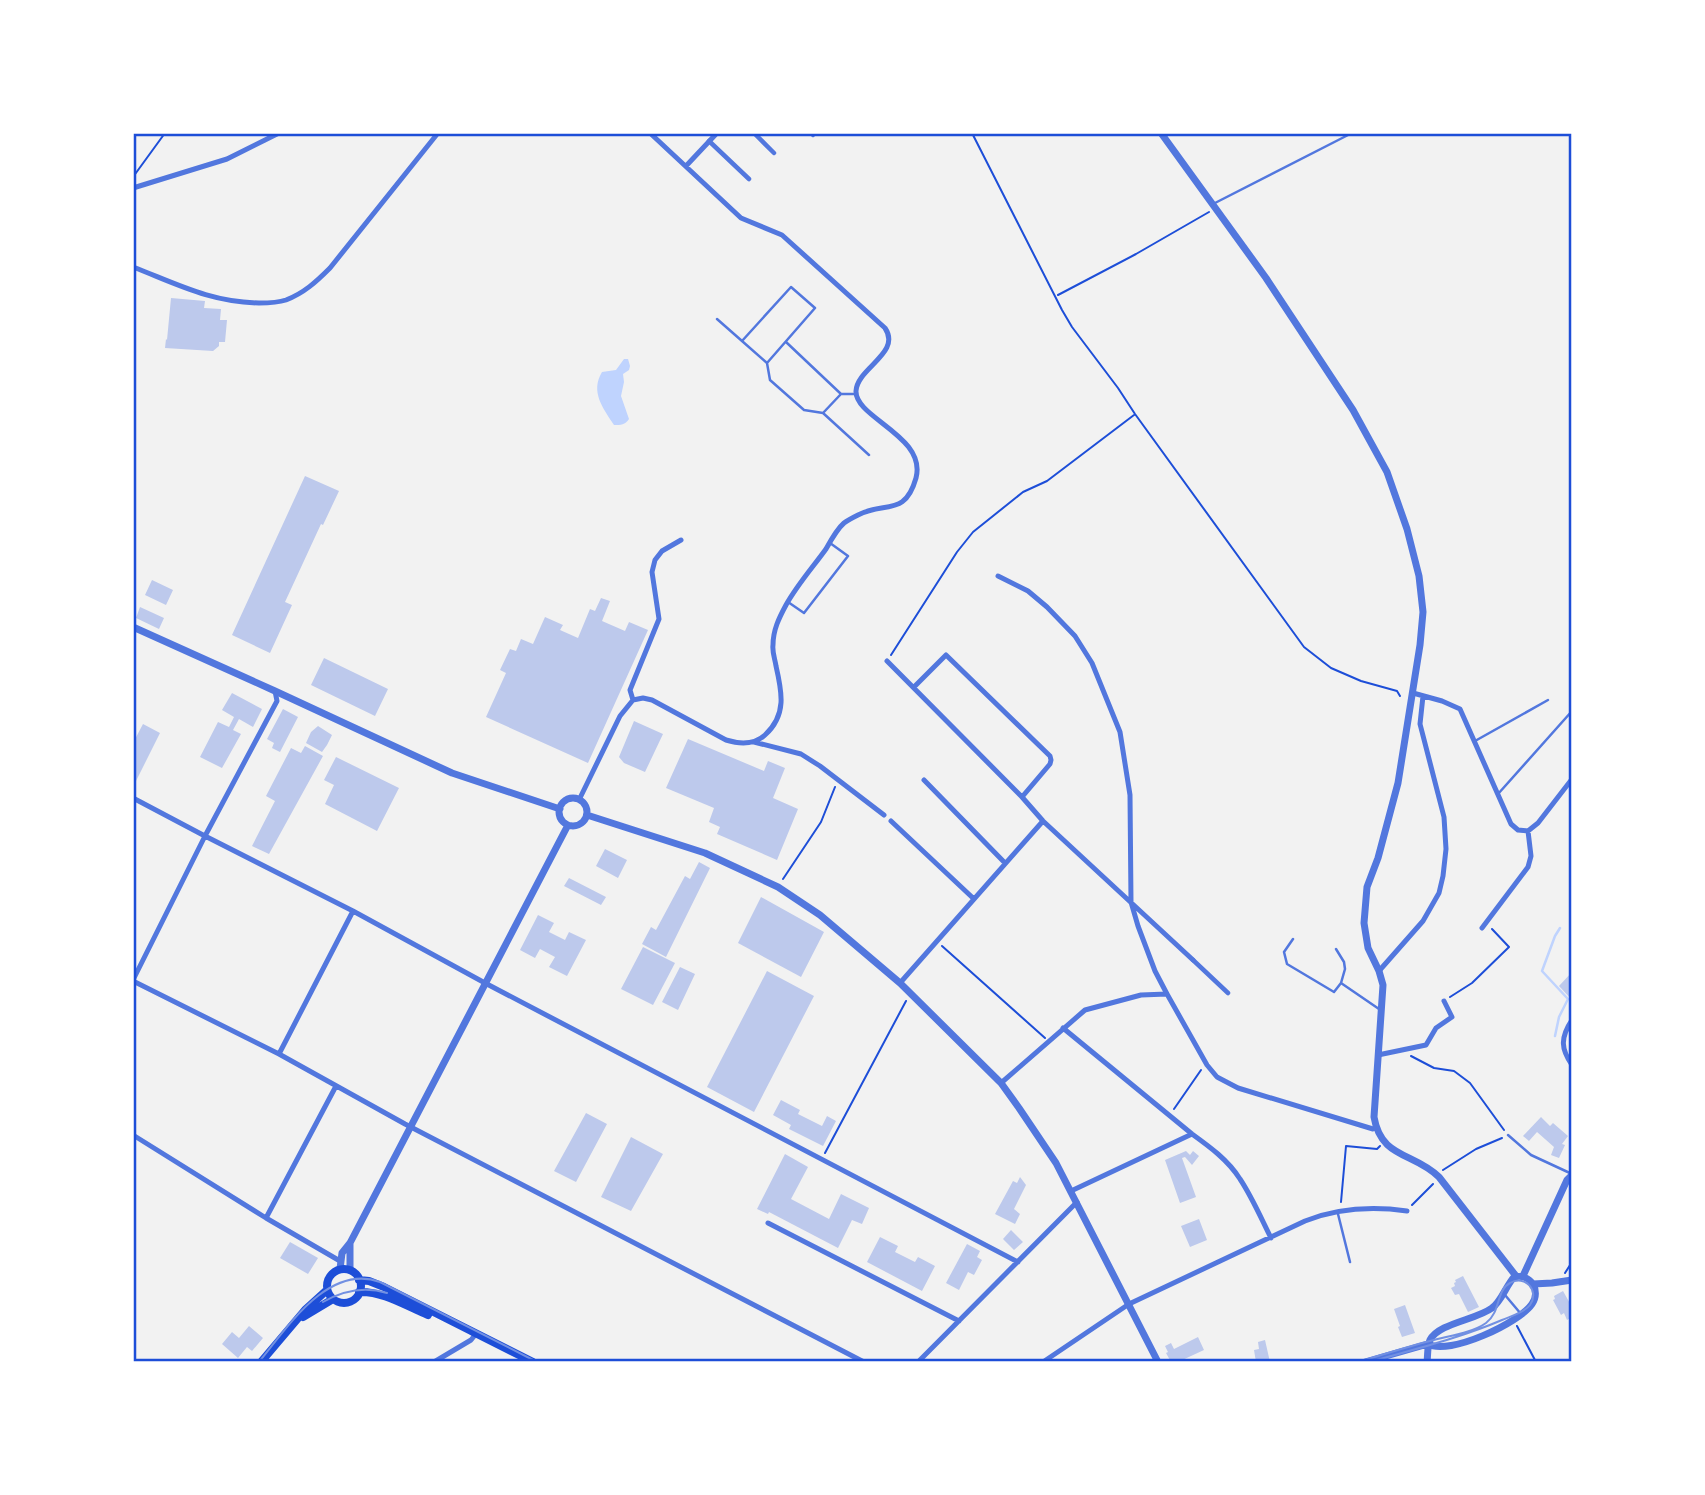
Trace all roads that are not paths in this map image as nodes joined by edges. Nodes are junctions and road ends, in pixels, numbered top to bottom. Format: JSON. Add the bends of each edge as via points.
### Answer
{"nodes":[{"id":1,"x":279,"y":133,"type":"edge"},
{"id":2,"x":438,"y":133,"type":"edge"},
{"id":3,"x":650,"y":133,"type":"edge"},
{"id":4,"x":754,"y":133,"type":"edge"},
{"id":5,"x":1161,"y":133,"type":"edge"},
{"id":6,"x":1352,"y":133,"type":"edge"},
{"id":7,"x":716,"y":134,"type":"edge"},
{"id":8,"x":709,"y":141,"type":"junction"},
{"id":9,"x":774,"y":153,"type":"dead end"},
{"id":10,"x":686,"y":166,"type":"junction"},
{"id":11,"x":750,"y":179,"type":"dead end"},
{"id":12,"x":133,"y":188,"type":"edge"},
{"id":13,"x":1215,"y":206,"type":"junction"},
{"id":14,"x":133,"y":267,"type":"edge"},
{"id":15,"x":717,"y":319,"type":"dead end"},
{"id":16,"x":742,"y":341,"type":"junction"},
{"id":17,"x":786,"y":342,"type":"junction"},
{"id":18,"x":768,"y":363,"type":"junction"},
{"id":19,"x":841,"y":394,"type":"junction"},
{"id":20,"x":856,"y":394,"type":"junction"},
{"id":21,"x":823,"y":413,"type":"junction"},
{"id":22,"x":869,"y":455,"type":"dead end"},
{"id":23,"x":681,"y":540,"type":"dead end"},
{"id":24,"x":830,"y":543,"type":"junction"},
{"id":25,"x":998,"y":576,"type":"dead end"},
{"id":26,"x":788,"y":602,"type":"junction"},
{"id":27,"x":133,"y":627,"type":"edge"},
{"id":28,"x":887,"y":661,"type":"road end"},
{"id":29,"x":914,"y":687,"type":"junction"},
{"id":30,"x":275,"y":691,"type":"junction"},
{"id":31,"x":1413,"y":693,"type":"junction"},
{"id":32,"x":1423,"y":696,"type":"junction"},
{"id":33,"x":633,"y":700,"type":"junction"},
{"id":34,"x":1548,"y":701,"type":"dead end"},
{"id":35,"x":1572,"y":710,"type":"edge"},
{"id":36,"x":1475,"y":741,"type":"junction"},
{"id":37,"x":754,"y":742,"type":"junction"},
{"id":38,"x":1572,"y":779,"type":"edge"},
{"id":39,"x":923,"y":780,"type":"dead end"},
{"id":40,"x":1498,"y":794,"type":"junction"},
{"id":41,"x":133,"y":797,"type":"edge"},
{"id":42,"x":1022,"y":797,"type":"junction"},
{"id":43,"x":579,"y":800,"type":"junction"},
{"id":44,"x":559,"y":808,"type":"junction"},
{"id":45,"x":587,"y":815,"type":"junction"},
{"id":46,"x":884,"y":815,"type":"dead end"},
{"id":47,"x":891,"y":821,"type":"dead end"},
{"id":48,"x":1043,"y":821,"type":"junction"},
{"id":49,"x":568,"y":825,"type":"junction"},
{"id":50,"x":1528,"y":831,"type":"junction"},
{"id":51,"x":205,"y":836,"type":"junction"},
{"id":52,"x":1005,"y":863,"type":"junction"},
{"id":53,"x":974,"y":899,"type":"junction"},
{"id":54,"x":1131,"y":902,"type":"junction"},
{"id":55,"x":353,"y":911,"type":"junction"},
{"id":56,"x":1484,"y":925,"type":"road end"},
{"id":57,"x":1293,"y":939,"type":"dead end"},
{"id":58,"x":1336,"y":949,"type":"dead end"},
{"id":59,"x":1193,"y":960,"type":"joint"},
{"id":60,"x":1379,"y":971,"type":"junction"},
{"id":61,"x":133,"y":980,"type":"edge"},
{"id":62,"x":485,"y":983,"type":"junction"},
{"id":63,"x":900,"y":983,"type":"junction"},
{"id":64,"x":1341,"y":983,"type":"junction"},
{"id":65,"x":1167,"y":993,"type":"junction"},
{"id":66,"x":1228,"y":993,"type":"dead end"},
{"id":67,"x":1444,"y":1001,"type":"road end"},
{"id":68,"x":1382,"y":1011,"type":"junction"},
{"id":69,"x":1572,"y":1020,"type":"edge"},
{"id":70,"x":1063,"y":1028,"type":"junction"},
{"id":71,"x":279,"y":1054,"type":"junction"},
{"id":72,"x":1378,"y":1055,"type":"junction"},
{"id":73,"x":1572,"y":1065,"type":"edge"},
{"id":74,"x":1001,"y":1083,"type":"junction"},
{"id":75,"x":336,"y":1086,"type":"junction"},
{"id":76,"x":410,"y":1126,"type":"junction"},
{"id":77,"x":1376,"y":1128,"type":"junction"},
{"id":78,"x":1192,"y":1134,"type":"junction"},
{"id":79,"x":133,"y":1135,"type":"edge"},
{"id":80,"x":1508,"y":1135,"type":"road end"},
{"id":81,"x":1572,"y":1175,"type":"edge"},
{"id":82,"x":1071,"y":1191,"type":"junction"},
{"id":83,"x":1077,"y":1202,"type":"junction"},
{"id":84,"x":1339,"y":1210,"type":"junction"},
{"id":85,"x":1407,"y":1211,"type":"road end"},
{"id":86,"x":266,"y":1218,"type":"junction"},
{"id":87,"x":768,"y":1223,"type":"dead end"},
{"id":88,"x":1271,"y":1238,"type":"junction"},
{"id":89,"x":350,"y":1243,"type":"junction"},
{"id":90,"x":1018,"y":1262,"type":"junction"},
{"id":91,"x":1350,"y":1262,"type":"dead end"},
{"id":92,"x":343,"y":1267,"type":"junction"},
{"id":93,"x":1520,"y":1276,"type":"junction"},
{"id":94,"x":359,"y":1280,"type":"junction"},
{"id":95,"x":1569,"y":1280,"type":"edge"},
{"id":96,"x":1533,"y":1284,"type":"junction"},
{"id":97,"x":327,"y":1290,"type":"junction"},
{"id":98,"x":359,"y":1292,"type":"junction"},
{"id":99,"x":1503,"y":1293,"type":"junction"},
{"id":100,"x":333,"y":1299,"type":"junction"},
{"id":101,"x":1129,"y":1304,"type":"junction"},
{"id":102,"x":1521,"y":1314,"type":"junction"},
{"id":103,"x":959,"y":1321,"type":"junction"},
{"id":104,"x":292,"y":1325,"type":"junction"},
{"id":105,"x":460,"y":1326,"type":"junction"},
{"id":106,"x":1428,"y":1344,"type":"junction"},
{"id":107,"x":261,"y":1362,"type":"edge"},
{"id":108,"x":434,"y":1362,"type":"edge"},
{"id":109,"x":533,"y":1362,"type":"edge"},
{"id":110,"x":864,"y":1362,"type":"edge"},
{"id":111,"x":918,"y":1362,"type":"edge"},
{"id":112,"x":1043,"y":1362,"type":"edge"},
{"id":113,"x":1158,"y":1362,"type":"edge"},
{"id":114,"x":1364,"y":1362,"type":"edge"},
{"id":115,"x":1427,"y":1362,"type":"edge"}],
"edges":[{"from":1,"to":12,"type":"street","via":[[227,159]]},
{"from":2,"to":14,"type":"street","via":[[330,268],[312,286],[286,300],[235,302]]},
{"from":3,"to":10,"type":"street"},
{"from":4,"to":9,"type":"street"},
{"from":5,"to":13,"type":"street"},
{"from":6,"to":13,"type":"lane"},
{"from":7,"to":8,"type":"street"},
{"from":8,"to":10,"type":"street"},
{"from":8,"to":11,"type":"street"},
{"from":10,"to":20,"type":"street","via":[[741,218],[782,235],[888,333],[887,349],[862,378]]},
{"from":13,"to":31,"type":"street","via":[[1353,410],[1387,472],[1419,576],[1423,612]]},
{"from":15,"to":16,"type":"lane"},
{"from":16,"to":17,"type":"lane","via":[[791,287],[815,308]]},
{"from":16,"to":18,"type":"lane"},
{"from":17,"to":18,"type":"lane"},
{"from":17,"to":19,"type":"lane"},
{"from":18,"to":21,"type":"lane","via":[[770,380],[804,410]]},
{"from":19,"to":20,"type":"lane"},
{"from":19,"to":21,"type":"lane"},
{"from":20,"to":24,"type":"street","via":[[908,444],[916,459],[917,475],[905,501],[843,523]]},
{"from":21,"to":22,"type":"lane"},
{"from":23,"to":33,"type":"street","via":[[654,560],[659,619],[629,690]]},
{"from":24,"to":26,"type":"street"},
{"from":24,"to":26,"type":"lane","via":[[848,556],[804,613]]},
{"from":25,"to":54,"type":"street","via":[[1047,607],[1075,636],[1092,663],[1120,732],[1130,795]]},
{"from":26,"to":37,"type":"street","via":[[772,647],[782,706],[772,729]]},
{"from":27,"to":30,"type":"street"},
{"from":28,"to":29,"type":"street"},
{"from":29,"to":42,"type":"street"},
{"from":29,"to":42,"type":"street","via":[[946,655],[1050,756],[1050,764]]},
{"from":30,"to":44,"type":"street","via":[[452,773]]},
{"from":30,"to":51,"type":"street","via":[[277,701]]},
{"from":31,"to":32,"type":"street"},
{"from":31,"to":60,"type":"street","via":[[1398,783],[1367,887],[1364,923],[1368,948]]},
{"from":32,"to":36,"type":"street","via":[[1460,709]]},
{"from":32,"to":60,"type":"street","via":[[1420,724],[1444,817],[1443,876],[1423,920]]},
{"from":33,"to":37,"type":"street","via":[[652,699],[726,740]]},
{"from":33,"to":43,"type":"street","via":[[620,716]]},
{"from":34,"to":36,"type":"lane"},
{"from":35,"to":40,"type":"lane"},
{"from":36,"to":40,"type":"street"},
{"from":37,"to":46,"type":"street","via":[[801,754]]},
{"from":38,"to":50,"type":"street"},
{"from":39,"to":52,"type":"street"},
{"from":40,"to":50,"type":"street","via":[[1511,824],[1518,831]]},
{"from":41,"to":51,"type":"street"},
{"from":42,"to":48,"type":"street"},
{"from":43,"to":44,"type":"street","via":[[567,799]]},
{"from":43,"to":45,"type":"street"},
{"from":44,"to":49,"type":"street"},
{"from":45,"to":49,"type":"street","via":[[582,823]]},
{"from":45,"to":63,"type":"street","via":[[705,853],[778,887],[820,915]]},
{"from":47,"to":53,"type":"street"},
{"from":48,"to":52,"type":"street"},
{"from":48,"to":54,"type":"street"},
{"from":49,"to":62,"type":"street"},
{"from":50,"to":56,"type":"street","via":[[1528,867]]},
{"from":51,"to":55,"type":"street"},
{"from":51,"to":61,"type":"street"},
{"from":52,"to":53,"type":"street"},
{"from":53,"to":63,"type":"street"},
{"from":54,"to":59,"type":"street"},
{"from":54,"to":65,"type":"street"},
{"from":55,"to":62,"type":"street"},
{"from":55,"to":71,"type":"street"},
{"from":57,"to":64,"type":"lane","via":[[1284,952],[1287,964],[1334,992]]},
{"from":58,"to":64,"type":"lane","via":[[1345,962]]},
{"from":59,"to":66,"type":"street"},
{"from":60,"to":68,"type":"street"},
{"from":61,"to":71,"type":"street"},
{"from":62,"to":76,"type":"street"},
{"from":62,"to":90,"type":"street"},
{"from":63,"to":74,"type":"street"},
{"from":64,"to":68,"type":"lane"},
{"from":65,"to":70,"type":"street","via":[[1085,1010]]},
{"from":65,"to":77,"type":"street","via":[[1217,1077],[1238,1088]]},
{"from":67,"to":72,"type":"street","via":[[1452,1017],[1436,1028],[1426,1045]]},
{"from":68,"to":72,"type":"street"},
{"from":69,"to":73,"type":"street","via":[[1563,1051]]},
{"from":70,"to":74,"type":"street"},
{"from":70,"to":78,"type":"street"},
{"from":71,"to":75,"type":"street"},
{"from":72,"to":77,"type":"street"},
{"from":74,"to":82,"type":"street"},
{"from":75,"to":76,"type":"street"},
{"from":75,"to":86,"type":"street"},
{"from":76,"to":89,"type":"street"},
{"from":76,"to":110,"type":"street"},
{"from":77,"to":93,"type":"street","via":[[1393,1150],[1438,1177]]},
{"from":78,"to":82,"type":"street"},
{"from":78,"to":88,"type":"street","via":[[1235,1171]]},
{"from":79,"to":86,"type":"street"},
{"from":80,"to":81,"type":"lane","via":[[1531,1155]]},
{"from":81,"to":93,"type":"street"},
{"from":82,"to":83,"type":"street"},
{"from":83,"to":90,"type":"street"},
{"from":83,"to":101,"type":"street"},
{"from":84,"to":85,"type":"street"},
{"from":84,"to":88,"type":"street"},
{"from":84,"to":91,"type":"lane"},
{"from":86,"to":92,"type":"street"},
{"from":87,"to":103,"type":"street"},
{"from":88,"to":101,"type":"street"},
{"from":89,"to":92,"type":"street"},
{"from":89,"to":92,"type":"street","via":[[342,1253]]},
{"from":90,"to":103,"type":"street"},
{"from":92,"to":94,"type":"main road"},
{"from":92,"to":97,"type":"main road","via":[[330,1275]]},
{"from":93,"to":96,"type":"street"},
{"from":93,"to":99,"type":"street","via":[[1511,1280]]},
{"from":94,"to":98,"type":"main road"},
{"from":94,"to":105,"type":"main road","via":[[384,1287]]},
{"from":95,"to":96,"type":"street"},
{"from":96,"to":102,"type":"street","via":[[1534,1301]]},
{"from":97,"to":100,"type":"main road"},
{"from":97,"to":104,"type":"main road"},
{"from":98,"to":100,"type":"main road","via":[[350,1301]]},
{"from":98,"to":105,"type":"main road","via":[[388,1298]]},
{"from":99,"to":102,"type":"lane"},
{"from":99,"to":106,"type":"street","via":[[1492,1309],[1439,1330]]},
{"from":100,"to":104,"type":"main road"},
{"from":101,"to":112,"type":"street"},
{"from":101,"to":113,"type":"street"},
{"from":102,"to":106,"type":"street","via":[[1473,1340],[1437,1348]]},
{"from":103,"to":111,"type":"street"},
{"from":104,"to":107,"type":"main road"},
{"from":105,"to":108,"type":"street","via":[[475,1335]]},
{"from":105,"to":109,"type":"main road"},
{"from":106,"to":114,"type":"street"},
{"from":106,"to":115,"type":"street"}]}
